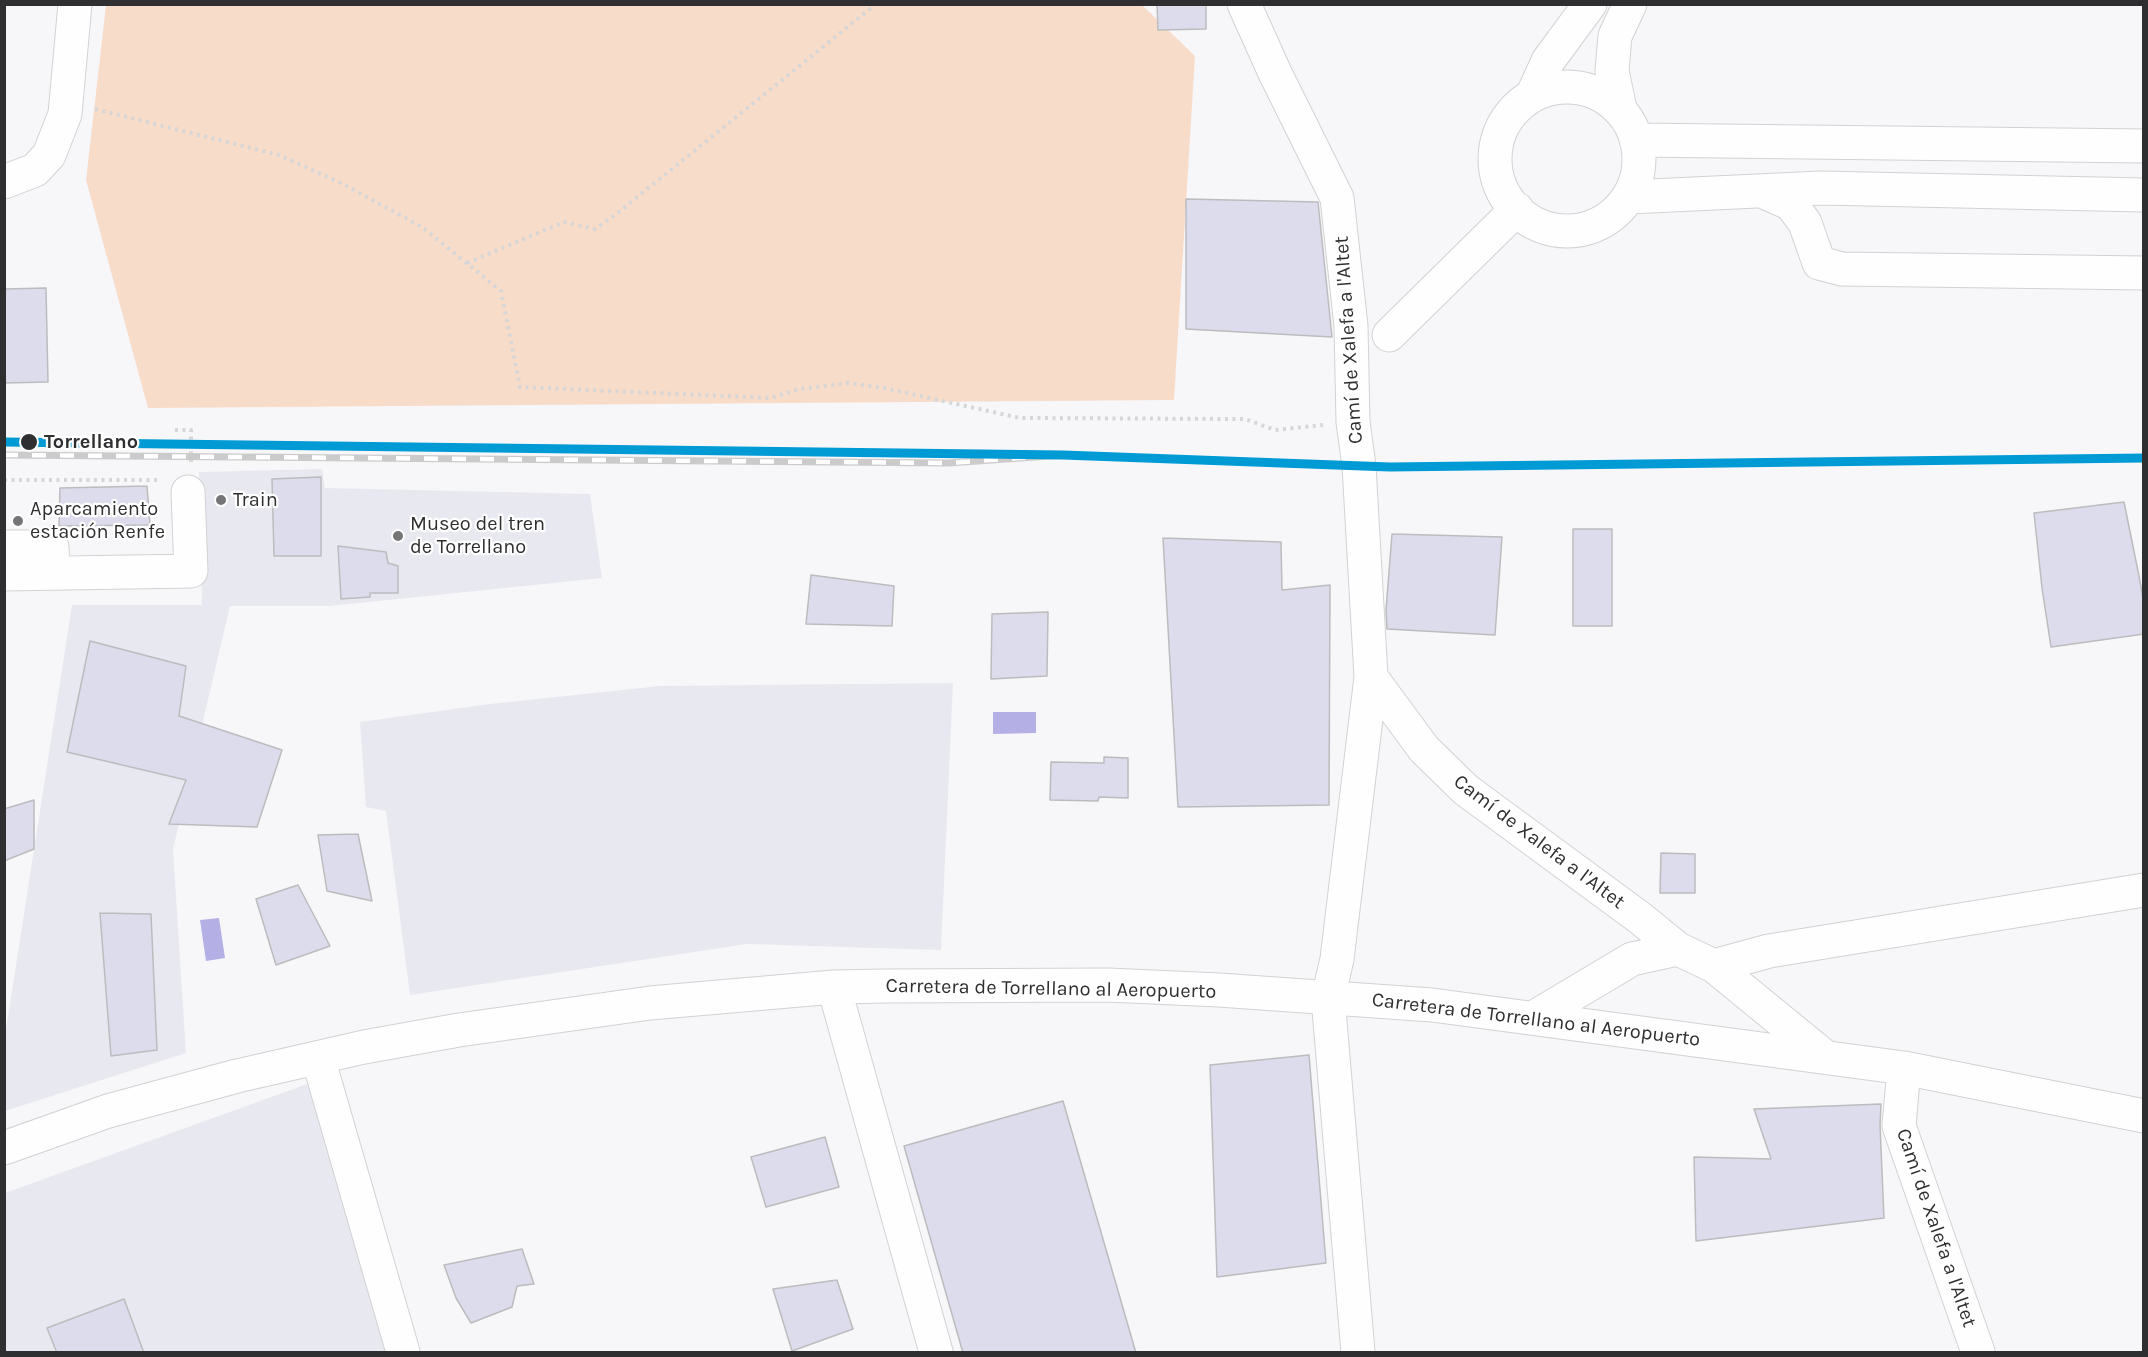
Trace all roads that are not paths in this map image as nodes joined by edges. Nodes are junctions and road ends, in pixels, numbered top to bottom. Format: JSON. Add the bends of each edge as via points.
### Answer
{"nodes":[{"id":1,"x":75,"y":4,"type":"edge"},
{"id":2,"x":1244,"y":4,"type":"edge"},
{"id":3,"x":1590,"y":4,"type":"edge"},
{"id":4,"x":1630,"y":4,"type":"edge"},
{"id":5,"x":1532,"y":96,"type":"junction"},
{"id":6,"x":1620,"y":109,"type":"junction"},
{"id":7,"x":1636,"y":140,"type":"junction"},
{"id":8,"x":2144,"y":146,"type":"edge"},
{"id":9,"x":4,"y":182,"type":"edge"},
{"id":10,"x":1762,"y":191,"type":"junction"},
{"id":11,"x":2144,"y":195,"type":"edge"},
{"id":12,"x":1629,"y":197,"type":"junction"},
{"id":13,"x":1517,"y":209,"type":"junction"},
{"id":14,"x":2144,"y":273,"type":"edge"},
{"id":15,"x":1389,"y":335,"type":"dead end"},
{"id":16,"x":189,"y":486,"type":"road end"},
{"id":17,"x":4,"y":547,"type":"edge"},
{"id":18,"x":53,"y":573,"type":"junction"},
{"id":19,"x":4,"y":574,"type":"edge"},
{"id":20,"x":1371,"y":677,"type":"junction"},
{"id":21,"x":2144,"y":890,"type":"edge"},
{"id":22,"x":1678,"y":949,"type":"junction"},
{"id":23,"x":1714,"y":966,"type":"junction"},
{"id":24,"x":834,"y":987,"type":"junction"},
{"id":25,"x":1328,"y":998,"type":"junction"},
{"id":26,"x":1533,"y":1018,"type":"junction"},
{"id":27,"x":1824,"y":1056,"type":"junction"},
{"id":28,"x":318,"y":1058,"type":"junction"},
{"id":29,"x":1904,"y":1068,"type":"junction"},
{"id":30,"x":2144,"y":1116,"type":"edge"},
{"id":31,"x":4,"y":1148,"type":"edge"},
{"id":32,"x":403,"y":1353,"type":"edge"},
{"id":33,"x":936,"y":1353,"type":"edge"},
{"id":34,"x":1358,"y":1353,"type":"edge"},
{"id":35,"x":1978,"y":1353,"type":"edge"}],
"edges":[{"from":1,"to":9,"type":"street","via":[[65,114],[49,155],[35,170]]},
{"from":2,"to":20,"type":"street","name":"Camí de Xalefa a l'Altet","via":[[1337,198],[1351,326],[1353,422]]},
{"from":3,"to":5,"type":"street","via":[[1548,61]]},
{"from":4,"to":6,"type":"street","via":[[1615,36],[1612,71]]},
{"from":5,"to":6,"type":"street","via":[[1555,88],[1579,87],[1601,95]]},
{"from":5,"to":13,"type":"street","via":[[1513,110],[1500,131],[1495,154],[1497,178]]},
{"from":6,"to":7,"type":"street"},
{"from":7,"to":8,"type":"street"},
{"from":7,"to":12,"type":"street","via":[[1638,176]]},
{"from":10,"to":11,"type":"street","via":[[1821,188]]},
{"from":10,"to":12,"type":"street"},
{"from":10,"to":14,"type":"street","via":[[1791,204],[1805,223],[1819,263],[1842,269]]},
{"from":12,"to":13,"type":"street","via":[[1613,215],[1592,227],[1569,231],[1545,228]]},
{"from":13,"to":15,"type":"street"},
{"from":16,"to":18,"type":"street","via":[[191,571]]},
{"from":17,"to":18,"type":"street","via":[[52,547]]},
{"from":18,"to":19,"type":"street"},
{"from":20,"to":22,"type":"street","name":"Camí de Xalefa a l'Altet","via":[[1424,749],[1466,790]]},
{"from":20,"to":25,"type":"street","via":[[1337,959]]},
{"from":21,"to":23,"type":"street","via":[[1769,951]]},
{"from":22,"to":23,"type":"street","name":"Camí de Xalefa a l'Altet"},
{"from":22,"to":26,"type":"street","via":[[1632,959]]},
{"from":23,"to":27,"type":"street","name":"Camí de Xalefa a l'Altet"},
{"from":24,"to":25,"type":"street","name":"Carretera de Torrellano al Aeropuerto","via":[[1108,985]]},
{"from":24,"to":28,"type":"street","name":"Carretera de Torrellano al Aeropuerto","via":[[553,1015]]},
{"from":24,"to":33,"type":"street"},
{"from":25,"to":26,"type":"street","name":"Carretera de Torrellano al Aeropuerto","via":[[1432,1005]]},
{"from":25,"to":34,"type":"street"},
{"from":26,"to":27,"type":"street","name":"Carretera de Torrellano al Aeropuerto"},
{"from":27,"to":29,"type":"street","name":"Carretera de Torrellano al Aeropuerto"},
{"from":28,"to":31,"type":"street","name":"Carretera de Torrellano al Aeropuerto","via":[[108,1111]]},
{"from":28,"to":32,"type":"street"},
{"from":29,"to":30,"type":"street","name":"Carretera de Torrellano al Aeropuerto"},
{"from":29,"to":35,"type":"street","name":"Camí de Xalefa a l'Altet","via":[[1899,1126]]}]}
